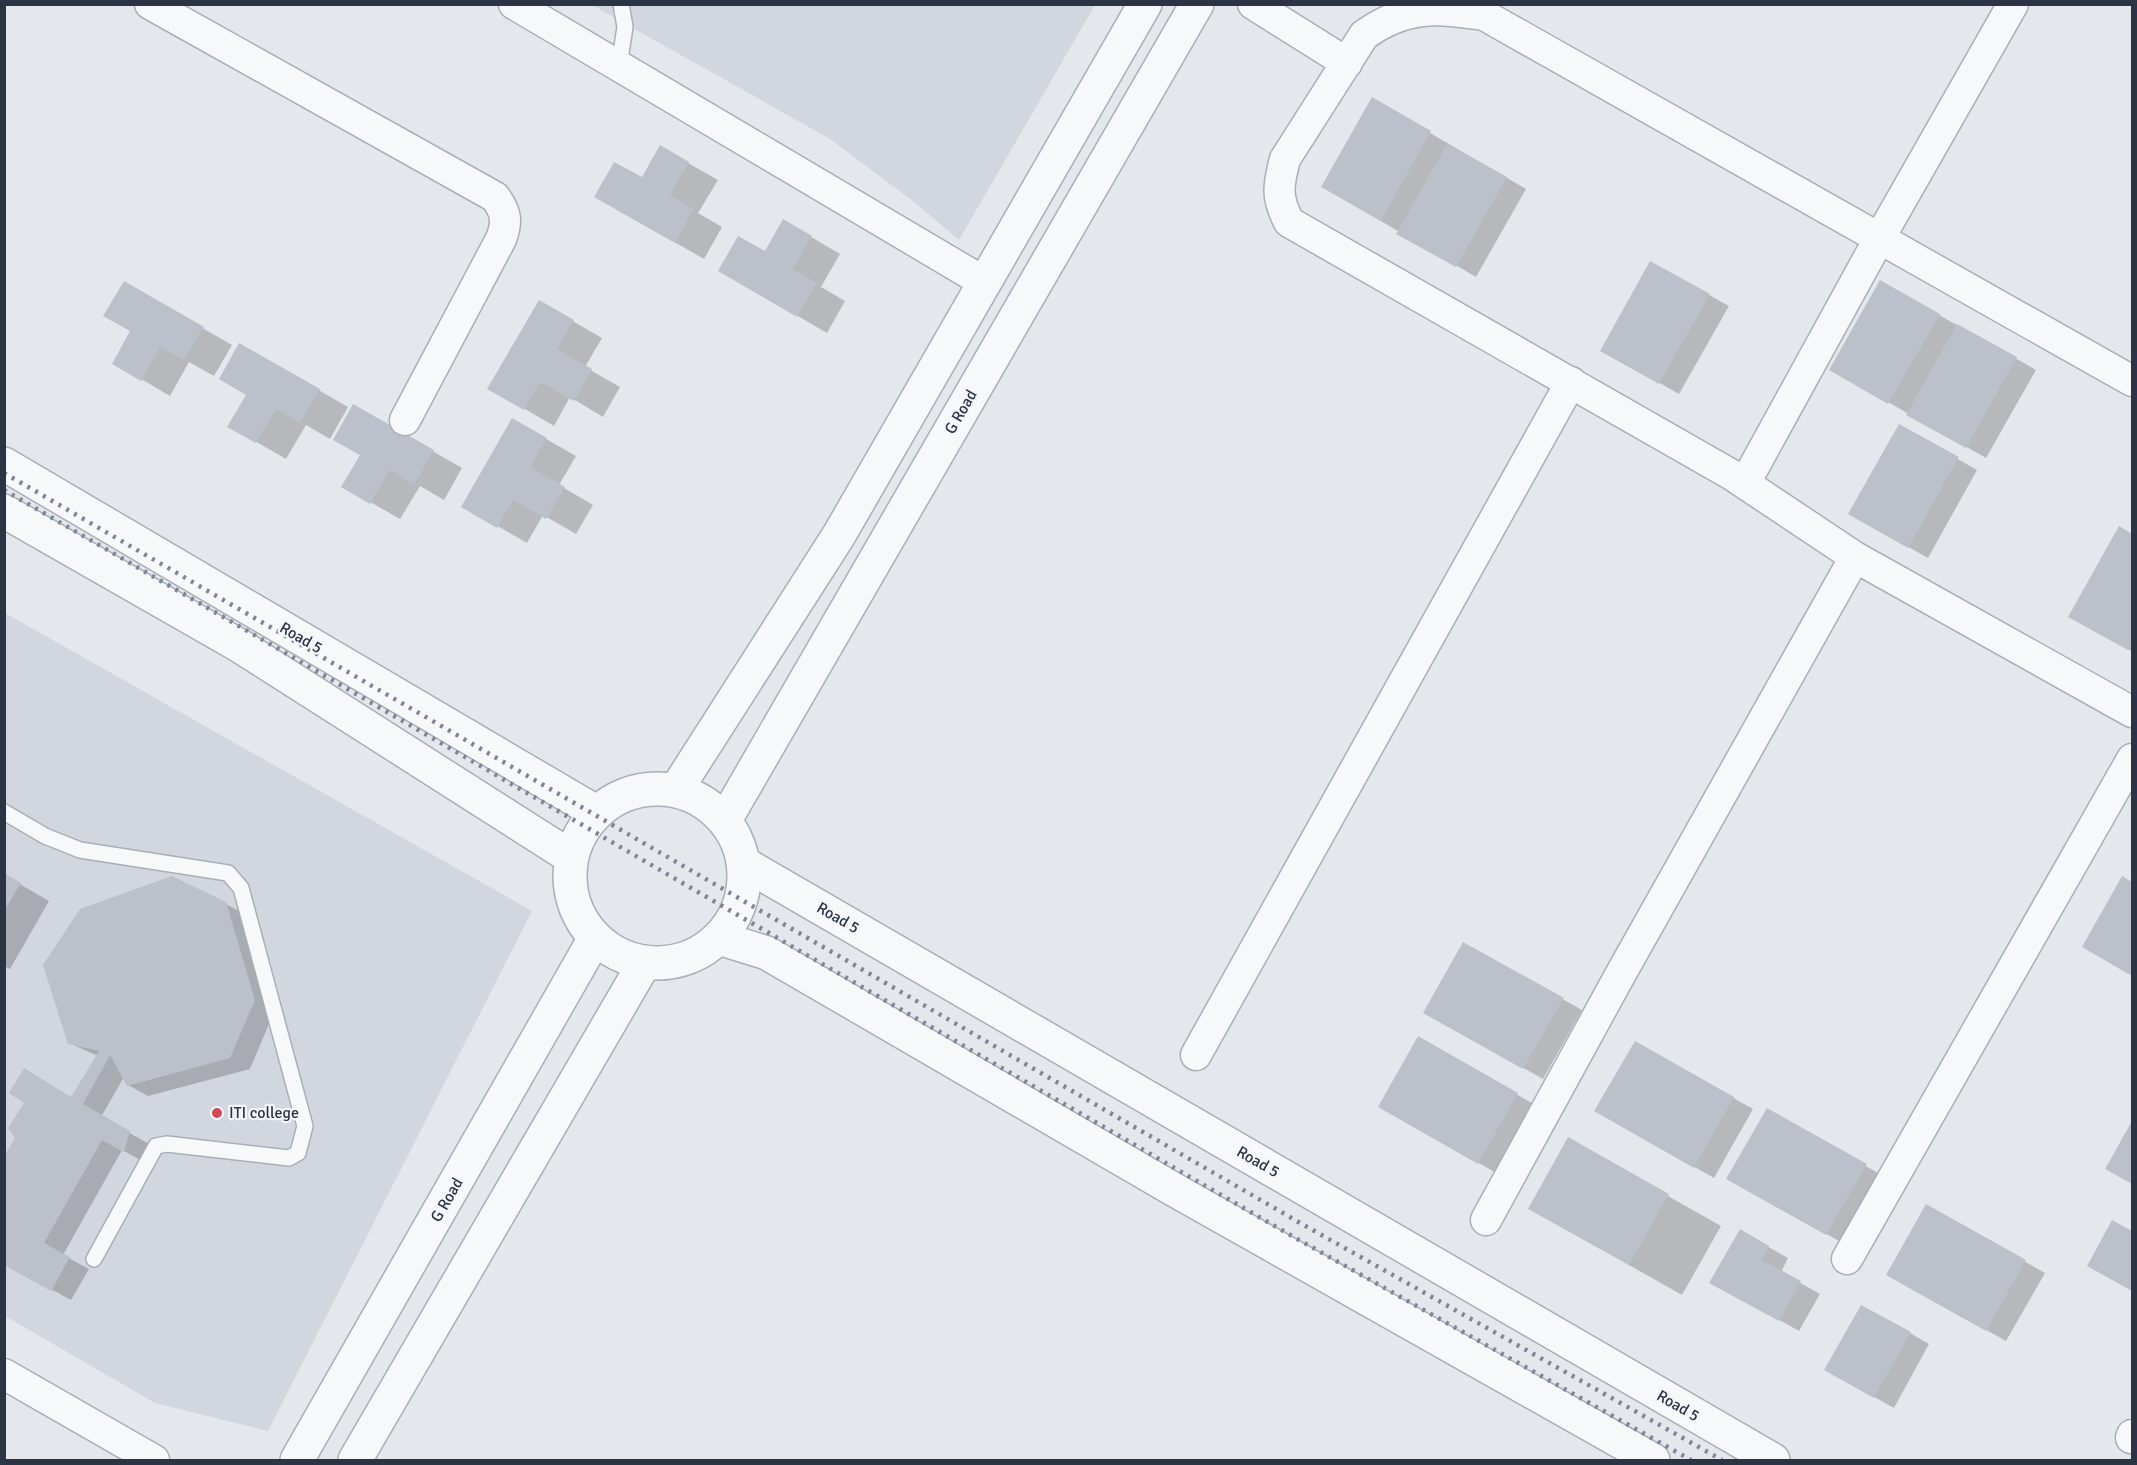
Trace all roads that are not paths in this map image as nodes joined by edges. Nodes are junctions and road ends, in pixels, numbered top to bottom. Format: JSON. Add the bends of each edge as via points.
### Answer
{"nodes":[{"id":1,"x":150,"y":4,"type":"edge"},
{"id":2,"x":514,"y":4,"type":"edge"},
{"id":3,"x":621,"y":4,"type":"edge"},
{"id":4,"x":1145,"y":4,"type":"edge"},
{"id":5,"x":1197,"y":4,"type":"edge"},
{"id":6,"x":1253,"y":4,"type":"edge"},
{"id":7,"x":2013,"y":4,"type":"edge"},
{"id":8,"x":1347,"y":63,"type":"junction"},
{"id":9,"x":619,"y":66,"type":"junction"},
{"id":10,"x":1879,"y":239,"type":"junction"},
{"id":11,"x":984,"y":282,"type":"junction"},
{"id":12,"x":2133,"y":381,"type":"edge"},
{"id":13,"x":1571,"y":382,"type":"junction"},
{"id":14,"x":405,"y":420,"type":"dead end"},
{"id":15,"x":4,"y":464,"type":"edge"},
{"id":16,"x":1745,"y":483,"type":"junction"},
{"id":17,"x":4,"y":511,"type":"edge"},
{"id":18,"x":1855,"y":557,"type":"junction"},
{"id":19,"x":2133,"y":712,"type":"edge"},
{"id":20,"x":2133,"y":759,"type":"edge"},
{"id":21,"x":676,"y":790,"type":"junction"},
{"id":22,"x":4,"y":812,"type":"edge"},
{"id":23,"x":596,"y":812,"type":"junction"},
{"id":24,"x":725,"y":820,"type":"junction"},
{"id":25,"x":571,"y":857,"type":"junction"},
{"id":26,"x":743,"y":863,"type":"junction"},
{"id":27,"x":595,"y":938,"type":"junction"},
{"id":28,"x":719,"y":938,"type":"junction"},
{"id":29,"x":645,"y":962,"type":"junction"},
{"id":30,"x":1196,"y":1055,"type":"dead end"},
{"id":31,"x":1486,"y":1220,"type":"dead end"},
{"id":32,"x":94,"y":1259,"type":"dead end"},
{"id":33,"x":1847,"y":1259,"type":"dead end"},
{"id":34,"x":4,"y":1374,"type":"edge"},
{"id":35,"x":154,"y":1461,"type":"edge"},
{"id":36,"x":297,"y":1461,"type":"edge"},
{"id":37,"x":355,"y":1461,"type":"edge"},
{"id":38,"x":1653,"y":1461,"type":"edge"},
{"id":39,"x":1773,"y":1461,"type":"edge"}],
"edges":[{"from":1,"to":14,"type":"street","via":[[495,197],[505,210],[507,225],[501,239]]},
{"from":2,"to":9,"type":"street"},
{"from":3,"to":9,"type":"lane","via":[[625,27]]},
{"from":4,"to":11,"type":"street"},
{"from":5,"to":24,"type":"street","name":"G Road"},
{"from":6,"to":8,"type":"street"},
{"from":7,"to":10,"type":"street"},
{"from":8,"to":10,"type":"street","via":[[1364,35],[1384,21],[1409,12],[1441,8],[1484,15]]},
{"from":8,"to":13,"type":"street","via":[[1285,159],[1279,203],[1289,222]]},
{"from":9,"to":11,"type":"street"},
{"from":10,"to":12,"type":"street"},
{"from":10,"to":16,"type":"street"},
{"from":11,"to":21,"type":"street","via":[[839,535]]},
{"from":13,"to":16,"type":"street"},
{"from":13,"to":30,"type":"street"},
{"from":15,"to":23,"type":"street","name":"Road 5"},
{"from":16,"to":18,"type":"street"},
{"from":17,"to":25,"type":"street","via":[[240,646]]},
{"from":18,"to":19,"type":"street"},
{"from":18,"to":31,"type":"street"},
{"from":20,"to":33,"type":"street"},
{"from":21,"to":23,"type":"street","via":[[648,788],[620,796]]},
{"from":21,"to":24,"type":"street","via":[[703,801]]},
{"from":22,"to":32,"type":"lane","via":[[45,836],[80,850],[228,873],[241,888],[305,1126],[298,1153],[289,1158],[156,1146]]},
{"from":23,"to":25,"type":"street","via":[[580,832]]},
{"from":24,"to":26,"type":"street","via":[[738,843]]},
{"from":25,"to":27,"type":"street","via":[[570,886],[575,905]]},
{"from":26,"to":28,"type":"street","via":[[743,896],[734,918]]},
{"from":26,"to":39,"type":"street","name":"Road 5"},
{"from":27,"to":29,"type":"street","via":[[618,954]]},
{"from":27,"to":36,"type":"street","name":"G Road"},
{"from":28,"to":29,"type":"street","via":[[697,954]]},
{"from":28,"to":38,"type":"street","via":[[767,952],[1173,1189]]},
{"from":29,"to":37,"type":"street"},
{"from":34,"to":35,"type":"street"}]}
